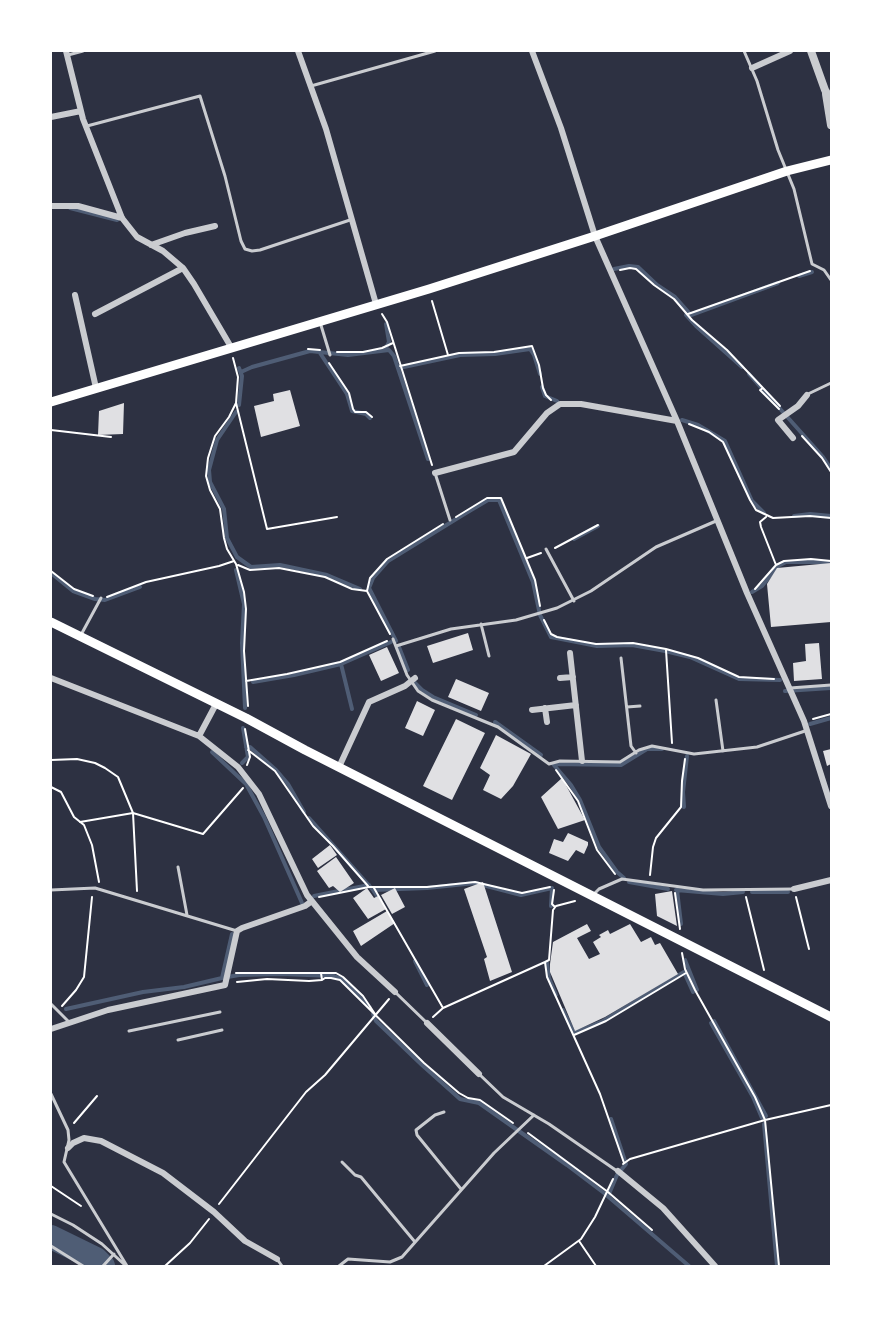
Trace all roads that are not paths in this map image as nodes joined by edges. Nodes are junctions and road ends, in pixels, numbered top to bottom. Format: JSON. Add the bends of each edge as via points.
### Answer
{"nodes":[{"id":1,"x":83,"y":51,"type":"edge"},
{"id":2,"x":298,"y":51,"type":"edge"},
{"id":3,"x":435,"y":51,"type":"edge"},
{"id":4,"x":532,"y":51,"type":"edge"},
{"id":5,"x":744,"y":51,"type":"edge"},
{"id":6,"x":790,"y":51,"type":"edge"},
{"id":7,"x":811,"y":51,"type":"edge"},
{"id":8,"x":66,"y":53,"type":"edge"},
{"id":9,"x":752,"y":68,"type":"junction"},
{"id":10,"x":311,"y":86,"type":"junction"},
{"id":11,"x":825,"y":90,"type":"junction"},
{"id":12,"x":831,"y":100,"type":"edge"},
{"id":13,"x":81,"y":111,"type":"junction"},
{"id":14,"x":51,"y":117,"type":"edge"},
{"id":15,"x":831,"y":125,"type":"edge"},
{"id":16,"x":87,"y":126,"type":"junction"},
{"id":17,"x":831,"y":160,"type":"edge"},
{"id":18,"x":787,"y":171,"type":"junction"},
{"id":19,"x":51,"y":206,"type":"edge"},
{"id":20,"x":122,"y":218,"type":"junction"},
{"id":21,"x":352,"y":219,"type":"junction"},
{"id":22,"x":215,"y":226,"type":"dead end"},
{"id":23,"x":595,"y":236,"type":"junction"},
{"id":24,"x":152,"y":245,"type":"junction"},
{"id":25,"x":183,"y":268,"type":"junction"},
{"id":26,"x":831,"y":280,"type":"edge"},
{"id":27,"x":75,"y":295,"type":"dead end"},
{"id":28,"x":376,"y":304,"type":"junction"},
{"id":29,"x":95,"y":314,"type":"dead end"},
{"id":30,"x":319,"y":321,"type":"junction"},
{"id":31,"x":231,"y":347,"type":"junction"},
{"id":32,"x":329,"y":353,"type":"road end"},
{"id":33,"x":831,"y":383,"type":"edge"},
{"id":34,"x":96,"y":388,"type":"junction"},
{"id":35,"x":807,"y":395,"type":"joint"},
{"id":36,"x":51,"y":402,"type":"edge"},
{"id":37,"x":677,"y":421,"type":"junction"},
{"id":38,"x":793,"y":438,"type":"dead end"},
{"id":39,"x":435,"y":473,"type":"joint"},
{"id":40,"x":450,"y":520,"type":"road end"},
{"id":41,"x":717,"y":520,"type":"junction"},
{"id":42,"x":546,"y":549,"type":"dead end"},
{"id":43,"x":101,"y":598,"type":"road end"},
{"id":44,"x":574,"y":601,"type":"junction"},
{"id":45,"x":51,"y":622,"type":"edge"},
{"id":46,"x":481,"y":624,"type":"junction"},
{"id":47,"x":80,"y":637,"type":"junction"},
{"id":48,"x":393,"y":639,"type":"road end"},
{"id":49,"x":396,"y":646,"type":"junction"},
{"id":50,"x":570,"y":653,"type":"dead end"},
{"id":51,"x":489,"y":656,"type":"dead end"},
{"id":52,"x":621,"y":658,"type":"dead end"},
{"id":53,"x":573,"y":677,"type":"junction"},
{"id":54,"x":51,"y":678,"type":"edge"},
{"id":55,"x":560,"y":678,"type":"dead end"},
{"id":56,"x":412,"y":680,"type":"junction"},
{"id":57,"x":831,"y":685,"type":"edge"},
{"id":58,"x":790,"y":688,"type":"junction"},
{"id":59,"x":716,"y":700,"type":"dead end"},
{"id":60,"x":216,"y":704,"type":"junction"},
{"id":61,"x":576,"y":705,"type":"junction"},
{"id":62,"x":640,"y":706,"type":"dead end"},
{"id":63,"x":627,"y":707,"type":"junction"},
{"id":64,"x":545,"y":708,"type":"junction"},
{"id":65,"x":532,"y":710,"type":"dead end"},
{"id":66,"x":547,"y":722,"type":"dead end"},
{"id":67,"x":807,"y":730,"type":"junction"},
{"id":68,"x":199,"y":736,"type":"junction"},
{"id":69,"x":723,"y":751,"type":"junction"},
{"id":70,"x":636,"y":753,"type":"junction"},
{"id":71,"x":582,"y":761,"type":"junction"},
{"id":72,"x":339,"y":767,"type":"junction"},
{"id":73,"x":831,"y":806,"type":"edge"},
{"id":74,"x":178,"y":867,"type":"dead end"},
{"id":75,"x":831,"y":880,"type":"edge"},
{"id":76,"x":794,"y":889,"type":"joint"},
{"id":77,"x":51,"y":890,"type":"edge"},
{"id":78,"x":592,"y":896,"type":"junction"},
{"id":79,"x":312,"y":901,"type":"junction"},
{"id":80,"x":187,"y":915,"type":"junction"},
{"id":81,"x":237,"y":931,"type":"junction"},
{"id":82,"x":395,"y":992,"type":"joint"},
{"id":83,"x":51,"y":1004,"type":"edge"},
{"id":84,"x":220,"y":1012,"type":"dead end"},
{"id":85,"x":831,"y":1017,"type":"edge"},
{"id":86,"x":69,"y":1022,"type":"junction"},
{"id":87,"x":427,"y":1023,"type":"joint"},
{"id":88,"x":51,"y":1029,"type":"edge"},
{"id":89,"x":222,"y":1030,"type":"dead end"},
{"id":90,"x":129,"y":1031,"type":"dead end"},
{"id":91,"x":178,"y":1040,"type":"dead end"},
{"id":92,"x":479,"y":1074,"type":"joint"},
{"id":93,"x":51,"y":1094,"type":"edge"},
{"id":94,"x":444,"y":1112,"type":"dead end"},
{"id":95,"x":534,"y":1115,"type":"junction"},
{"id":96,"x":68,"y":1148,"type":"junction"},
{"id":97,"x":342,"y":1162,"type":"dead end"},
{"id":98,"x":618,"y":1171,"type":"joint"},
{"id":99,"x":461,"y":1189,"type":"junction"},
{"id":100,"x":51,"y":1214,"type":"edge"},
{"id":101,"x":416,"y":1242,"type":"junction"},
{"id":102,"x":51,"y":1246,"type":"edge"},
{"id":103,"x":114,"y":1254,"type":"junction"},
{"id":104,"x":277,"y":1259,"type":"joint"},
{"id":105,"x":83,"y":1266,"type":"edge"},
{"id":106,"x":103,"y":1266,"type":"edge"},
{"id":107,"x":126,"y":1266,"type":"edge"},
{"id":108,"x":282,"y":1266,"type":"edge"},
{"id":109,"x":339,"y":1266,"type":"edge"},
{"id":110,"x":715,"y":1266,"type":"edge"}],
"edges":[{"from":1,"to":8,"type":"lane"},
{"from":2,"to":10,"type":"street"},
{"from":3,"to":10,"type":"lane"},
{"from":4,"to":23,"type":"street"},
{"from":5,"to":9,"type":"lane"},
{"from":6,"to":9,"type":"street"},
{"from":7,"to":11,"type":"street"},
{"from":8,"to":13,"type":"street"},
{"from":9,"to":18,"type":"lane"},
{"from":10,"to":21,"type":"street"},
{"from":11,"to":12,"type":"street"},
{"from":11,"to":15,"type":"street"},
{"from":13,"to":14,"type":"street"},
{"from":13,"to":16,"type":"street"},
{"from":16,"to":20,"type":"street"},
{"from":16,"to":21,"type":"lane","via":[[200,96],[245,249],[260,250]]},
{"from":17,"to":18,"type":"main road"},
{"from":18,"to":23,"type":"main road"},
{"from":18,"to":26,"type":"lane","via":[[812,264],[828,273]]},
{"from":19,"to":20,"type":"street","via":[[78,206]]},
{"from":20,"to":24,"type":"street","via":[[137,237]]},
{"from":21,"to":28,"type":"street"},
{"from":22,"to":24,"type":"street"},
{"from":23,"to":28,"type":"main road"},
{"from":23,"to":37,"type":"street"},
{"from":24,"to":25,"type":"street"},
{"from":25,"to":29,"type":"street"},
{"from":25,"to":31,"type":"street"},
{"from":27,"to":34,"type":"street"},
{"from":28,"to":30,"type":"main road"},
{"from":30,"to":31,"type":"main road"},
{"from":30,"to":32,"type":"lane"},
{"from":31,"to":34,"type":"main road"},
{"from":33,"to":35,"type":"lane"},
{"from":34,"to":36,"type":"main road"},
{"from":35,"to":38,"type":"street","via":[[778,420]]},
{"from":37,"to":39,"type":"street","via":[[581,404],[557,405],[542,417],[514,453]]},
{"from":37,"to":41,"type":"street"},
{"from":39,"to":40,"type":"lane"},
{"from":41,"to":44,"type":"lane","via":[[656,547]]},
{"from":41,"to":58,"type":"street"},
{"from":42,"to":44,"type":"lane"},
{"from":43,"to":47,"type":"lane"},
{"from":44,"to":46,"type":"lane","via":[[516,620]]},
{"from":45,"to":47,"type":"main road"},
{"from":46,"to":49,"type":"lane"},
{"from":46,"to":51,"type":"lane"},
{"from":47,"to":60,"type":"main road"},
{"from":48,"to":49,"type":"lane"},
{"from":49,"to":56,"type":"lane"},
{"from":50,"to":53,"type":"street"},
{"from":52,"to":63,"type":"lane"},
{"from":53,"to":55,"type":"street"},
{"from":53,"to":61,"type":"street"},
{"from":54,"to":68,"type":"street"},
{"from":56,"to":71,"type":"lane","via":[[418,691],[432,700],[498,727],[549,764]]},
{"from":56,"to":72,"type":"street","via":[[369,702]]},
{"from":57,"to":58,"type":"lane"},
{"from":58,"to":67,"type":"street"},
{"from":59,"to":69,"type":"lane"},
{"from":60,"to":68,"type":"street"},
{"from":60,"to":72,"type":"main road"},
{"from":61,"to":64,"type":"street"},
{"from":61,"to":71,"type":"street"},
{"from":62,"to":63,"type":"lane"},
{"from":63,"to":70,"type":"lane","via":[[631,746]]},
{"from":64,"to":65,"type":"street"},
{"from":64,"to":66,"type":"street"},
{"from":67,"to":69,"type":"lane","via":[[757,747]]},
{"from":67,"to":73,"type":"street"},
{"from":68,"to":79,"type":"street","via":[[238,767],[259,794]]},
{"from":69,"to":70,"type":"lane","via":[[687,753],[646,746]]},
{"from":70,"to":71,"type":"lane","via":[[620,762]]},
{"from":72,"to":78,"type":"main road"},
{"from":74,"to":80,"type":"lane"},
{"from":75,"to":76,"type":"street"},
{"from":76,"to":78,"type":"lane","via":[[722,891],[622,879]]},
{"from":77,"to":80,"type":"lane","via":[[101,889]]},
{"from":78,"to":85,"type":"main road"},
{"from":79,"to":81,"type":"street"},
{"from":79,"to":82,"type":"street","via":[[357,957]]},
{"from":80,"to":81,"type":"lane"},
{"from":81,"to":86,"type":"street","via":[[225,984]]},
{"from":82,"to":87,"type":"lane"},
{"from":83,"to":86,"type":"lane"},
{"from":84,"to":90,"type":"lane"},
{"from":86,"to":88,"type":"street"},
{"from":87,"to":92,"type":"street"},
{"from":89,"to":91,"type":"lane"},
{"from":92,"to":95,"type":"lane","via":[[502,1097]]},
{"from":93,"to":96,"type":"lane","via":[[68,1130]]},
{"from":94,"to":99,"type":"lane","via":[[416,1130],[417,1135]]},
{"from":95,"to":98,"type":"lane"},
{"from":95,"to":99,"type":"lane"},
{"from":96,"to":104,"type":"street","via":[[84,1138],[101,1141],[162,1173],[245,1241]]},
{"from":96,"to":107,"type":"lane","via":[[64,1162]]},
{"from":97,"to":101,"type":"lane","via":[[362,1177]]},
{"from":98,"to":110,"type":"street","via":[[663,1208]]},
{"from":99,"to":101,"type":"lane"},
{"from":100,"to":103,"type":"lane"},
{"from":101,"to":109,"type":"lane","via":[[396,1260],[348,1259]]},
{"from":102,"to":105,"type":"lane"},
{"from":103,"to":106,"type":"lane"},
{"from":103,"to":107,"type":"lane"},
{"from":104,"to":108,"type":"lane"}]}
